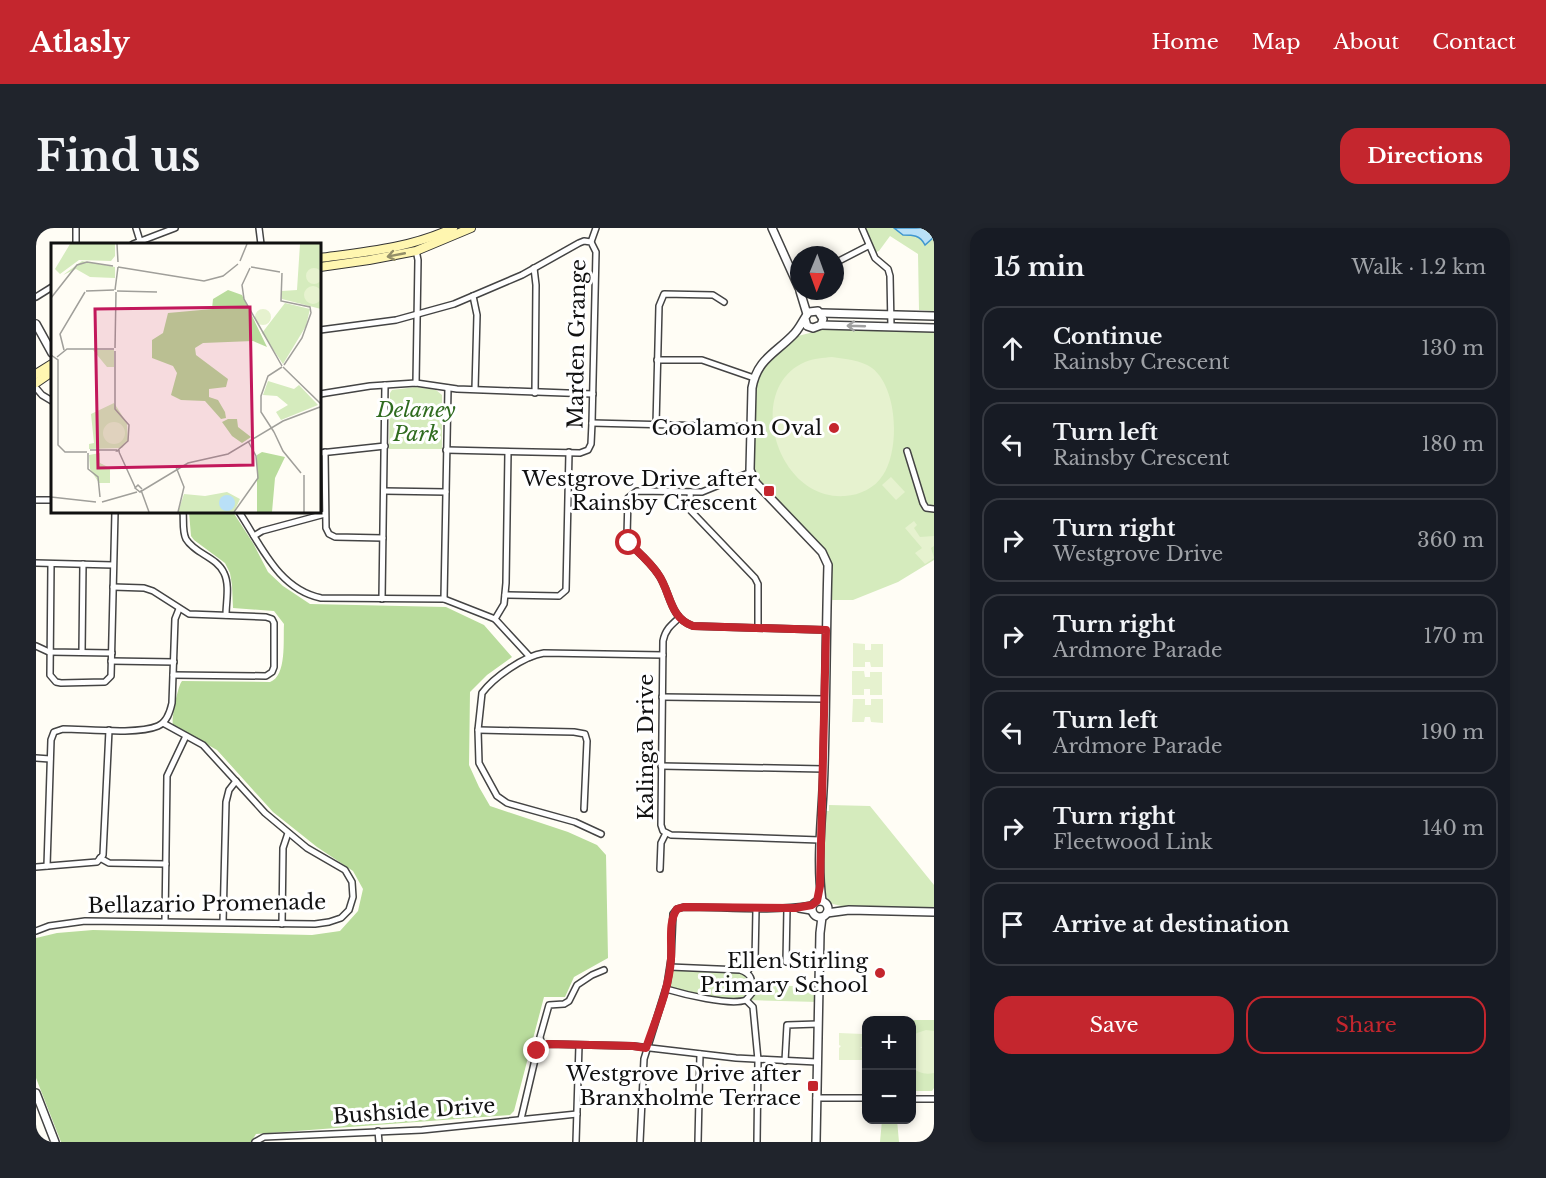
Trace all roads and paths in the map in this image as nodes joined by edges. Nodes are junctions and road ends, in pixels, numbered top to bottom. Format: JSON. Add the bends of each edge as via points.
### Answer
{"nodes":[{"id":1,"x":136,"y":228,"type":"edge"},
{"id":2,"x":175,"y":228,"type":"edge"},
{"id":3,"x":259,"y":228,"type":"edge"},
{"id":4,"x":453,"y":228,"type":"edge"},
{"id":5,"x":471,"y":228,"type":"edge"},
{"id":6,"x":597,"y":228,"type":"edge"},
{"id":7,"x":772,"y":228,"type":"edge"},
{"id":8,"x":862,"y":228,"type":"edge"},
{"id":9,"x":140,"y":241,"type":"junction"},
{"id":10,"x":591,"y":242,"type":"junction"},
{"id":11,"x":135,"y":243,"type":"edge"},
{"id":12,"x":261,"y":243,"type":"edge"},
{"id":13,"x":868,"y":246,"type":"junction"},
{"id":14,"x":415,"y":247,"type":"junction"},
{"id":15,"x":321,"y":258,"type":"edge"},
{"id":16,"x":844,"y":258,"type":"edge"},
{"id":17,"x":321,"y":267,"type":"edge"},
{"id":18,"x":790,"y":267,"type":"edge"},
{"id":19,"x":534,"y":268,"type":"junction"},
{"id":20,"x":51,"y":288,"type":"edge"},
{"id":21,"x":473,"y":296,"type":"junction"},
{"id":22,"x":36,"y":297,"type":"edge"},
{"id":23,"x":802,"y":300,"type":"edge"},
{"id":24,"x":809,"y":300,"type":"edge"},
{"id":25,"x":724,"y":302,"type":"dead end"},
{"id":26,"x":418,"y":312,"type":"junction"},
{"id":27,"x":818,"y":312,"type":"junction"},
{"id":28,"x":891,"y":315,"type":"junction"},
{"id":29,"x":934,"y":316,"type":"edge"},
{"id":30,"x":806,"y":317,"type":"junction"},
{"id":31,"x":36,"y":324,"type":"edge"},
{"id":32,"x":821,"y":325,"type":"junction"},
{"id":33,"x":810,"y":327,"type":"junction"},
{"id":34,"x":891,"y":327,"type":"junction"},
{"id":35,"x":934,"y":328,"type":"edge"},
{"id":36,"x":321,"y":330,"type":"edge"},
{"id":37,"x":792,"y":336,"type":"junction"},
{"id":38,"x":51,"y":350,"type":"edge"},
{"id":39,"x":657,"y":360,"type":"junction"},
{"id":40,"x":51,"y":365,"type":"edge"},
{"id":41,"x":51,"y":373,"type":"edge"},
{"id":42,"x":36,"y":374,"type":"edge"},
{"id":43,"x":753,"y":378,"type":"junction"},
{"id":44,"x":36,"y":382,"type":"edge"},
{"id":45,"x":416,"y":383,"type":"junction"},
{"id":46,"x":385,"y":385,"type":"junction"},
{"id":47,"x":36,"y":387,"type":"edge"},
{"id":48,"x":448,"y":388,"type":"junction"},
{"id":49,"x":475,"y":389,"type":"junction"},
{"id":50,"x":535,"y":393,"type":"junction"},
{"id":51,"x":321,"y":394,"type":"edge"},
{"id":52,"x":593,"y":394,"type":"junction"},
{"id":53,"x":51,"y":400,"type":"edge"},
{"id":54,"x":592,"y":423,"type":"junction"},
{"id":55,"x":656,"y":424,"type":"junction"},
{"id":56,"x":751,"y":426,"type":"junction"},
{"id":57,"x":385,"y":446,"type":"junction"},
{"id":58,"x":446,"y":450,"type":"junction"},
{"id":59,"x":907,"y":451,"type":"dead end"},
{"id":60,"x":322,"y":452,"type":"edge"},
{"id":61,"x":508,"y":452,"type":"junction"},
{"id":62,"x":569,"y":452,"type":"junction"},
{"id":63,"x":751,"y":472,"type":"junction"},
{"id":64,"x":384,"y":491,"type":"junction"},
{"id":65,"x":446,"y":492,"type":"junction"},
{"id":66,"x":690,"y":492,"type":"junction"},
{"id":67,"x":934,"y":509,"type":"edge"},
{"id":68,"x":115,"y":513,"type":"edge"},
{"id":69,"x":183,"y":513,"type":"edge"},
{"id":70,"x":240,"y":513,"type":"edge"},
{"id":71,"x":325,"y":514,"type":"junction"},
{"id":72,"x":254,"y":536,"type":"junction"},
{"id":73,"x":383,"y":538,"type":"junction"},
{"id":74,"x":36,"y":563,"type":"edge"},
{"id":75,"x":51,"y":564,"type":"junction"},
{"id":76,"x":83,"y":564,"type":"junction"},
{"id":77,"x":113,"y":565,"type":"junction"},
{"id":78,"x":113,"y":587,"type":"junction"},
{"id":79,"x":505,"y":595,"type":"junction"},
{"id":80,"x":382,"y":599,"type":"junction"},
{"id":81,"x":444,"y":599,"type":"junction"},
{"id":82,"x":179,"y":609,"type":"junction"},
{"id":83,"x":226,"y":615,"type":"junction"},
{"id":84,"x":679,"y":618,"type":"junction"},
{"id":85,"x":495,"y":619,"type":"junction"},
{"id":86,"x":758,"y":628,"type":"junction"},
{"id":87,"x":826,"y":630,"type":"junction"},
{"id":88,"x":36,"y":646,"type":"edge"},
{"id":89,"x":49,"y":652,"type":"junction"},
{"id":90,"x":82,"y":652,"type":"junction"},
{"id":91,"x":112,"y":653,"type":"junction"},
{"id":92,"x":663,"y":656,"type":"junction"},
{"id":93,"x":530,"y":657,"type":"junction"},
{"id":94,"x":111,"y":661,"type":"junction"},
{"id":95,"x":174,"y":662,"type":"junction"},
{"id":96,"x":174,"y":675,"type":"junction"},
{"id":97,"x":662,"y":697,"type":"junction"},
{"id":98,"x":825,"y":699,"type":"junction"},
{"id":99,"x":163,"y":723,"type":"junction"},
{"id":100,"x":110,"y":730,"type":"junction"},
{"id":101,"x":478,"y":730,"type":"junction"},
{"id":102,"x":186,"y":736,"type":"junction"},
{"id":103,"x":36,"y":758,"type":"edge"},
{"id":104,"x":50,"y":759,"type":"junction"},
{"id":105,"x":661,"y":766,"type":"junction"},
{"id":106,"x":824,"y":769,"type":"junction"},
{"id":107,"x":236,"y":781,"type":"junction"},
{"id":108,"x":584,"y":808,"type":"dead end"},
{"id":109,"x":288,"y":833,"type":"junction"},
{"id":110,"x":601,"y":834,"type":"dead end"},
{"id":111,"x":666,"y":834,"type":"junction"},
{"id":112,"x":820,"y":840,"type":"junction"},
{"id":113,"x":100,"y":858,"type":"junction"},
{"id":114,"x":166,"y":864,"type":"junction"},
{"id":115,"x":47,"y":866,"type":"junction"},
{"id":116,"x":36,"y":867,"type":"edge"},
{"id":117,"x":660,"y":869,"type":"dead end"},
{"id":118,"x":787,"y":908,"type":"junction"},
{"id":119,"x":819,"y":908,"type":"junction"},
{"id":120,"x":756,"y":909,"type":"junction"},
{"id":121,"x":934,"y":912,"type":"edge"},
{"id":122,"x":165,"y":921,"type":"junction"},
{"id":123,"x":223,"y":922,"type":"junction"},
{"id":124,"x":282,"y":924,"type":"junction"},
{"id":125,"x":36,"y":931,"type":"edge"},
{"id":126,"x":819,"y":964,"type":"junction"},
{"id":127,"x":670,"y":967,"type":"junction"},
{"id":128,"x":604,"y":970,"type":"dead end"},
{"id":129,"x":747,"y":972,"type":"junction"},
{"id":130,"x":666,"y":989,"type":"junction"},
{"id":131,"x":746,"y":1000,"type":"junction"},
{"id":132,"x":818,"y":1024,"type":"junction"},
{"id":133,"x":579,"y":1045,"type":"junction"},
{"id":134,"x":542,"y":1046,"type":"junction"},
{"id":135,"x":646,"y":1048,"type":"junction"},
{"id":136,"x":700,"y":1054,"type":"junction"},
{"id":137,"x":758,"y":1060,"type":"junction"},
{"id":138,"x":785,"y":1061,"type":"junction"},
{"id":139,"x":817,"y":1062,"type":"junction"},
{"id":140,"x":36,"y":1093,"type":"edge"},
{"id":141,"x":816,"y":1098,"type":"junction"},
{"id":142,"x":862,"y":1098,"type":"edge"},
{"id":143,"x":916,"y":1099,"type":"edge"},
{"id":144,"x":934,"y":1099,"type":"edge"},
{"id":145,"x":577,"y":1114,"type":"junction"},
{"id":146,"x":521,"y":1119,"type":"junction"},
{"id":147,"x":378,"y":1131,"type":"junction"},
{"id":148,"x":312,"y":1135,"type":"junction"},
{"id":149,"x":55,"y":1142,"type":"edge"},
{"id":150,"x":255,"y":1142,"type":"edge"},
{"id":151,"x":313,"y":1142,"type":"edge"},
{"id":152,"x":379,"y":1142,"type":"edge"},
{"id":153,"x":576,"y":1142,"type":"edge"},
{"id":154,"x":640,"y":1142,"type":"edge"},
{"id":155,"x":698,"y":1142,"type":"edge"},
{"id":156,"x":757,"y":1142,"type":"edge"},
{"id":157,"x":816,"y":1142,"type":"edge"}],
"edges":[{"from":1,"to":9,"type":"street"},
{"from":2,"to":9,"type":"street"},
{"from":3,"to":12,"type":"street"},
{"from":4,"to":14,"type":"main road"},
{"from":5,"to":14,"type":"main road"},
{"from":6,"to":10,"type":"street"},
{"from":7,"to":18,"type":"street"},
{"from":8,"to":13,"type":"street"},
{"from":9,"to":11,"type":"street"},
{"from":10,"to":19,"type":"street","name":"Marden Grange","via":[[579,243]]},
{"from":10,"to":52,"type":"street","name":"Marden Grange","via":[[596,252]]},
{"from":13,"to":16,"type":"street"},
{"from":13,"to":28,"type":"street","via":[[888,269]]},
{"from":14,"to":15,"type":"main road"},
{"from":14,"to":17,"type":"main road","one_way":true,"via":[[369,260]]},
{"from":14,"to":26,"type":"street"},
{"from":19,"to":21,"type":"street","name":"Marden Grange"},
{"from":19,"to":50,"type":"street"},
{"from":20,"to":22,"type":"street"},
{"from":21,"to":26,"type":"street","name":"Marden Grange"},
{"from":21,"to":49,"type":"street","via":[[477,315]]},
{"from":23,"to":30,"type":"street"},
{"from":24,"to":27,"type":"street"},
{"from":25,"to":39,"type":"street","via":[[713,295],[664,294],[659,306]]},
{"from":26,"to":36,"type":"street","name":"Marden Grange","via":[[396,320]]},
{"from":26,"to":45,"type":"street"},
{"from":27,"to":28,"type":"street"},
{"from":27,"to":30,"type":"street"},
{"from":27,"to":32,"type":"street","via":[[823,319]]},
{"from":28,"to":29,"type":"street"},
{"from":28,"to":34,"type":"street"},
{"from":30,"to":33,"type":"street"},
{"from":30,"to":37,"type":"street"},
{"from":31,"to":38,"type":"street"},
{"from":32,"to":33,"type":"street"},
{"from":34,"to":32,"type":"street","one_way":true},
{"from":33,"to":37,"type":"street"},
{"from":34,"to":35,"type":"street"},
{"from":37,"to":43,"type":"street","via":[[768,357]]},
{"from":39,"to":43,"type":"street","via":[[712,362]]},
{"from":39,"to":55,"type":"street"},
{"from":40,"to":42,"type":"main road"},
{"from":41,"to":44,"type":"main road"},
{"from":43,"to":56,"type":"street"},
{"from":45,"to":46,"type":"street"},
{"from":45,"to":48,"type":"street"},
{"from":46,"to":51,"type":"street"},
{"from":46,"to":57,"type":"street"},
{"from":47,"to":53,"type":"street"},
{"from":48,"to":49,"type":"street"},
{"from":48,"to":58,"type":"street"},
{"from":49,"to":50,"type":"street"},
{"from":50,"to":52,"type":"street"},
{"from":52,"to":54,"type":"street","name":"Marden Grange"},
{"from":54,"to":55,"type":"street"},
{"from":54,"to":62,"type":"street","name":"Marden Grange","via":[[588,450]]},
{"from":55,"to":56,"type":"street"},
{"from":56,"to":63,"type":"street"},
{"from":57,"to":60,"type":"street"},
{"from":57,"to":64,"type":"street"},
{"from":58,"to":61,"type":"street","name":"Marden Grange"},
{"from":58,"to":65,"type":"street"},
{"from":59,"to":67,"type":"street","via":[[923,503]]},
{"from":60,"to":71,"type":"street"},
{"from":61,"to":62,"type":"street","name":"Marden Grange"},
{"from":61,"to":79,"type":"street"},
{"from":62,"to":79,"type":"street","via":[[566,590],[559,596]]},
{"from":63,"to":66,"type":"street","via":[[702,492]]},
{"from":63,"to":87,"type":"street","via":[[756,483],[825,557]]},
{"from":64,"to":65,"type":"street"},
{"from":64,"to":73,"type":"street"},
{"from":65,"to":81,"type":"street"},
{"from":66,"to":84,"type":"street","via":[[637,491],[628,498],[629,543],[660,576]]},
{"from":66,"to":86,"type":"street","via":[[691,511],[755,578]]},
{"from":68,"to":77,"type":"street"},
{"from":69,"to":83,"type":"street","via":[[186,539],[224,572]]},
{"from":70,"to":72,"type":"street"},
{"from":71,"to":72,"type":"street"},
{"from":71,"to":73,"type":"street","via":[[326,528],[335,537]]},
{"from":72,"to":80,"type":"street","via":[[283,579],[306,595]]},
{"from":73,"to":80,"type":"street"},
{"from":74,"to":75,"type":"street"},
{"from":75,"to":76,"type":"street"},
{"from":75,"to":89,"type":"street"},
{"from":76,"to":77,"type":"street"},
{"from":76,"to":90,"type":"street"},
{"from":77,"to":78,"type":"street"},
{"from":78,"to":82,"type":"street","via":[[144,588]]},
{"from":78,"to":91,"type":"street"},
{"from":79,"to":85,"type":"street"},
{"from":80,"to":81,"type":"street"},
{"from":81,"to":85,"type":"street"},
{"from":82,"to":83,"type":"street","via":[[189,614]]},
{"from":82,"to":95,"type":"street","via":[[175,619]]},
{"from":83,"to":96,"type":"street","via":[[272,619],[272,672],[261,676]]},
{"from":84,"to":86,"type":"street","via":[[693,626]]},
{"from":84,"to":92,"type":"street","name":"Kalinga Drive","via":[[664,634]]},
{"from":85,"to":93,"type":"street"},
{"from":86,"to":87,"type":"street"},
{"from":87,"to":98,"type":"street"},
{"from":88,"to":89,"type":"street"},
{"from":89,"to":90,"type":"street"},
{"from":89,"to":94,"type":"street","via":[[50,675],[61,683],[105,682],[111,676]]},
{"from":90,"to":91,"type":"street"},
{"from":91,"to":94,"type":"street"},
{"from":92,"to":93,"type":"street","via":[[544,653]]},
{"from":92,"to":97,"type":"street","name":"Kalinga Drive"},
{"from":93,"to":101,"type":"street","via":[[482,693]]},
{"from":94,"to":95,"type":"street"},
{"from":95,"to":96,"type":"street"},
{"from":96,"to":99,"type":"street","via":[[171,711]]},
{"from":97,"to":98,"type":"street"},
{"from":97,"to":105,"type":"street","name":"Kalinga Drive"},
{"from":98,"to":106,"type":"street"},
{"from":99,"to":100,"type":"street","via":[[143,730]]},
{"from":99,"to":102,"type":"street","name":"Bellazario Promenade"},
{"from":100,"to":104,"type":"street","via":[[54,732]]},
{"from":100,"to":113,"type":"street"},
{"from":101,"to":108,"type":"street","via":[[585,734]]},
{"from":101,"to":110,"type":"street","via":[[479,764],[497,796],[507,803],[575,822]]},
{"from":102,"to":107,"type":"street","name":"Bellazario Promenade","via":[[203,745]]},
{"from":102,"to":114,"type":"street","via":[[167,776]]},
{"from":103,"to":104,"type":"street"},
{"from":104,"to":115,"type":"street"},
{"from":105,"to":106,"type":"street"},
{"from":105,"to":111,"type":"street","name":"Kalinga Drive","via":[[661,825]]},
{"from":106,"to":112,"type":"street"},
{"from":107,"to":109,"type":"street","name":"Bellazario Promenade"},
{"from":107,"to":123,"type":"street","via":[[226,802]]},
{"from":109,"to":124,"type":"street","via":[[283,848]]},
{"from":109,"to":124,"type":"street","name":"Bellazario Promenade","via":[[345,870],[352,882],[353,897],[341,918]]},
{"from":111,"to":112,"type":"street","name":"Kalinga Drive"},
{"from":111,"to":117,"type":"street","via":[[661,843]]},
{"from":112,"to":119,"type":"street"},
{"from":113,"to":114,"type":"street","via":[[109,863]]},
{"from":113,"to":115,"type":"street","via":[[97,862]]},
{"from":114,"to":122,"type":"street"},
{"from":115,"to":116,"type":"street"},
{"from":118,"to":119,"type":"street"},
{"from":118,"to":120,"type":"street"},
{"from":118,"to":126,"type":"street","via":[[786,962]]},
{"from":119,"to":121,"type":"street"},
{"from":119,"to":126,"type":"street"},
{"from":120,"to":127,"type":"street","via":[[677,909],[672,920]]},
{"from":120,"to":129,"type":"street","via":[[755,961]]},
{"from":122,"to":123,"type":"street","name":"Bellazario Promenade"},
{"from":122,"to":125,"type":"street","name":"Bellazario Promenade","via":[[85,921]]},
{"from":123,"to":124,"type":"street","name":"Bellazario Promenade"},
{"from":126,"to":132,"type":"street"},
{"from":127,"to":129,"type":"street"},
{"from":127,"to":130,"type":"street"},
{"from":128,"to":134,"type":"street","via":[[577,985],[569,1001],[549,1005],[540,1037]]},
{"from":129,"to":131,"type":"street","via":[[752,993]]},
{"from":130,"to":131,"type":"street","via":[[691,996]]},
{"from":130,"to":135,"type":"street"},
{"from":131,"to":137,"type":"street","via":[[753,1007]]},
{"from":132,"to":138,"type":"street","via":[[787,1025]]},
{"from":132,"to":139,"type":"street"},
{"from":133,"to":134,"type":"street"},
{"from":133,"to":135,"type":"street"},
{"from":133,"to":145,"type":"street"},
{"from":134,"to":146,"type":"street","via":[[537,1051]]},
{"from":135,"to":136,"type":"street"},
{"from":135,"to":154,"type":"street"},
{"from":136,"to":137,"type":"street"},
{"from":136,"to":155,"type":"street"},
{"from":137,"to":138,"type":"street"},
{"from":137,"to":156,"type":"street"},
{"from":138,"to":139,"type":"street"},
{"from":139,"to":141,"type":"street"},
{"from":140,"to":149,"type":"street"},
{"from":141,"to":142,"type":"street"},
{"from":141,"to":157,"type":"street"},
{"from":143,"to":144,"type":"street"},
{"from":145,"to":146,"type":"street","name":"Bushside Drive"},
{"from":145,"to":153,"type":"street"},
{"from":146,"to":147,"type":"street","name":"Bushside Drive"},
{"from":147,"to":148,"type":"street","name":"Bushside Drive"},
{"from":147,"to":152,"type":"street"},
{"from":148,"to":150,"type":"street","name":"Bushside Drive","via":[[264,1137]]},
{"from":148,"to":151,"type":"street"}]}
